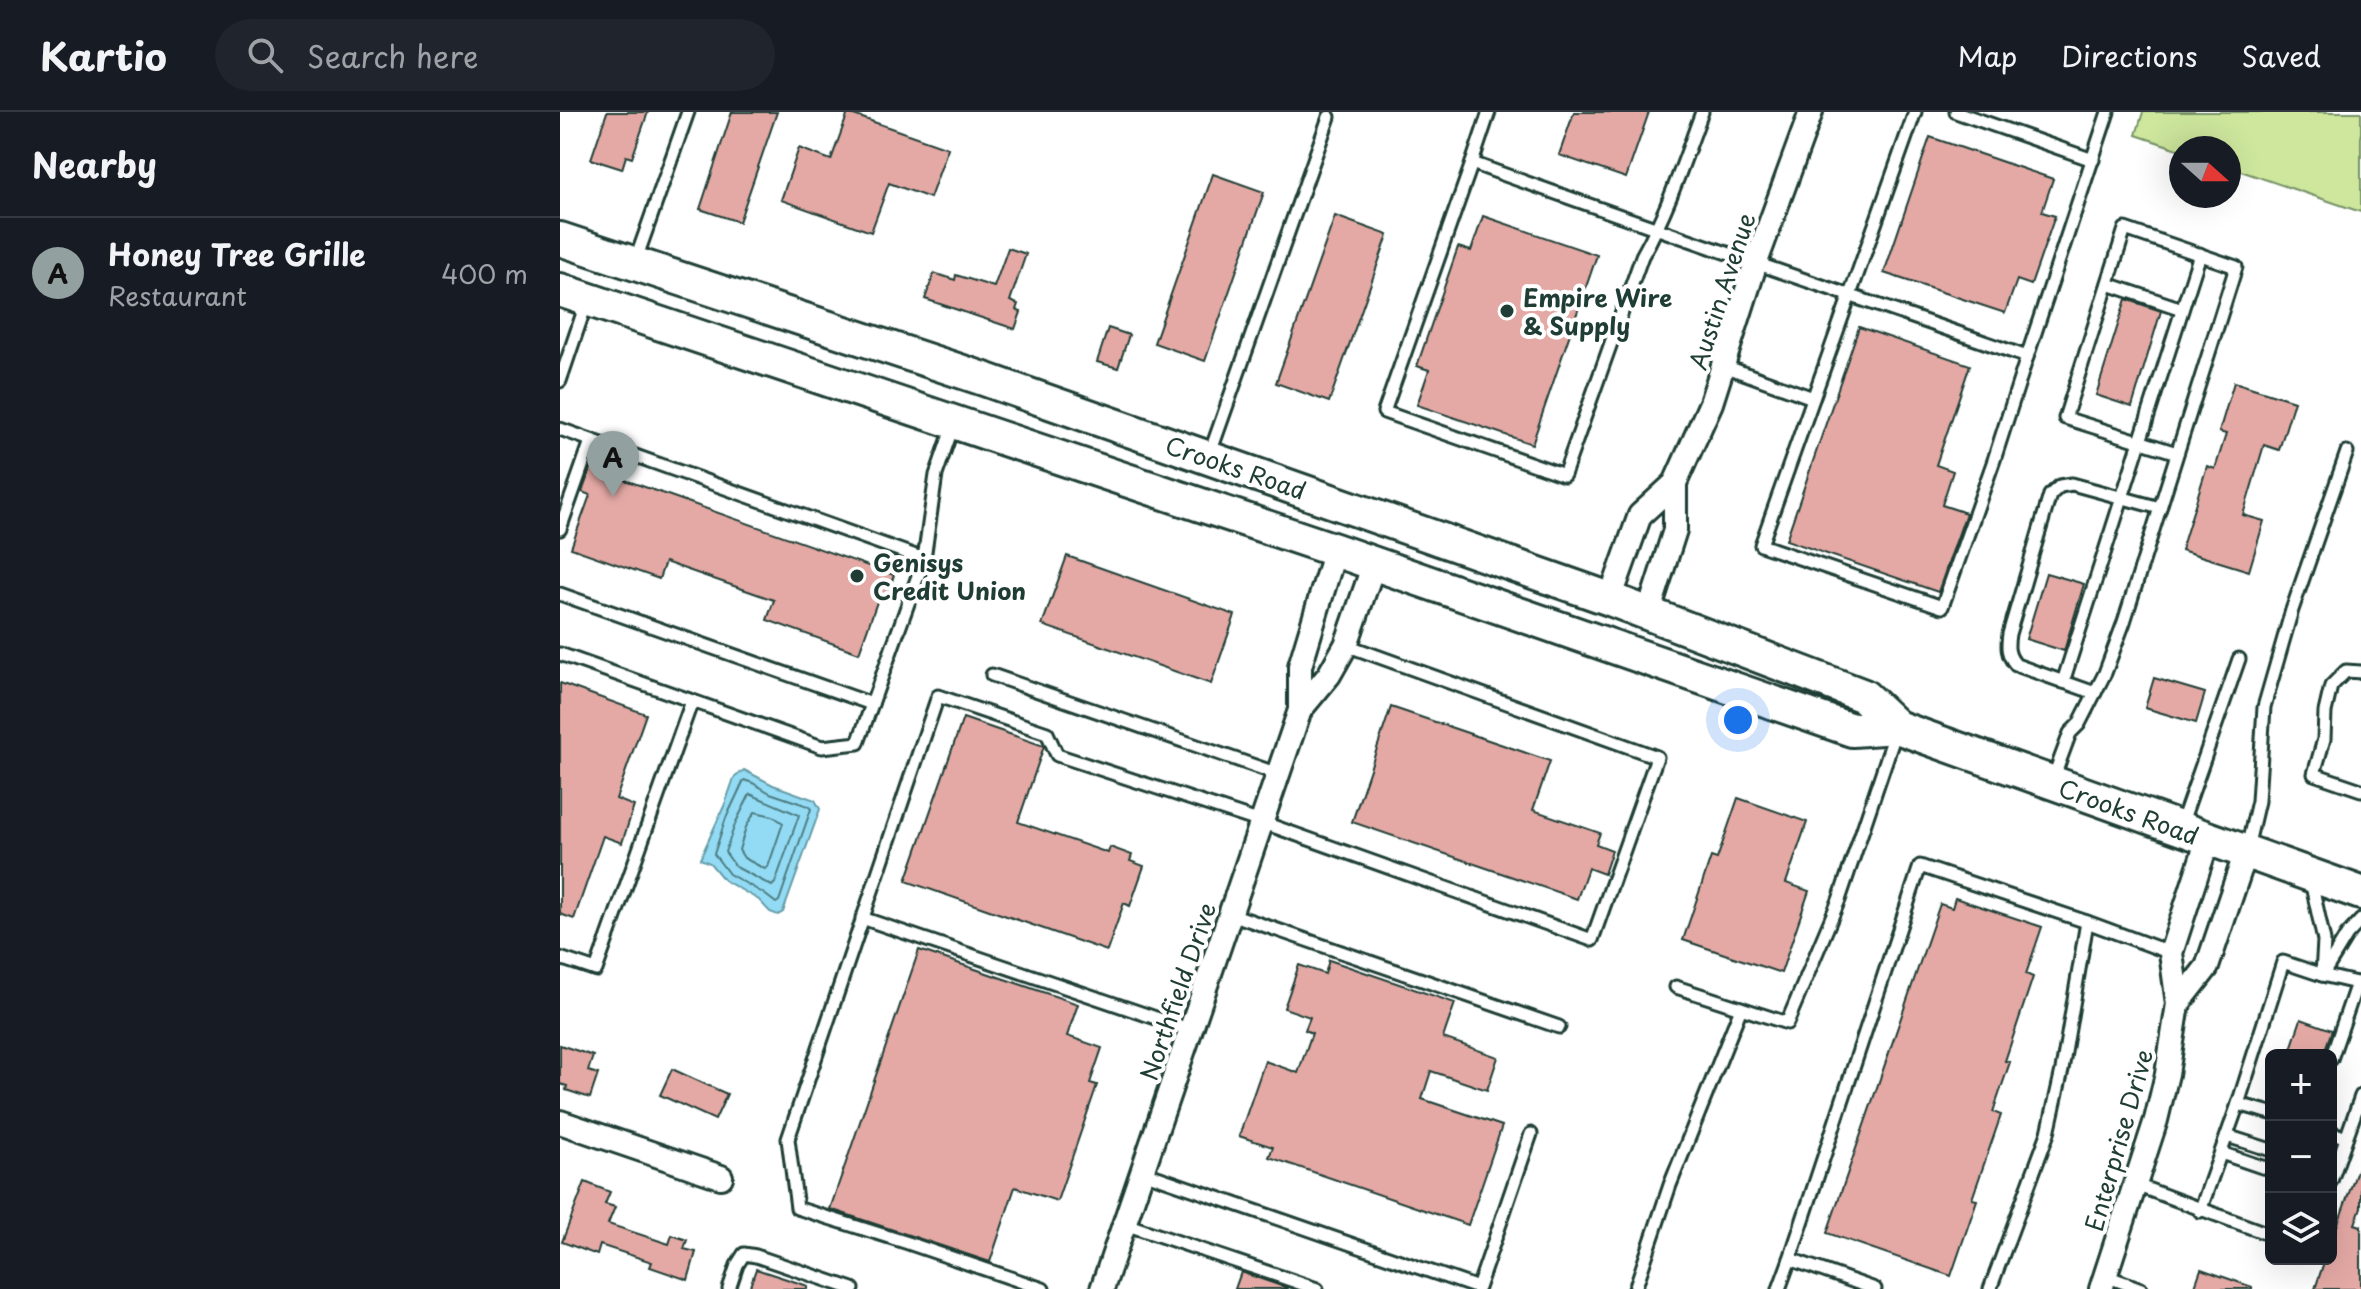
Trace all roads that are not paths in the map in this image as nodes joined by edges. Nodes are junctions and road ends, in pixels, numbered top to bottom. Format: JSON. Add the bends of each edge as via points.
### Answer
{"nodes":[{"id":1,"x":688,"y":112,"type":"edge"},
{"id":2,"x":1489,"y":112,"type":"edge"},
{"id":3,"x":1702,"y":112,"type":"edge"},
{"id":4,"x":1811,"y":112,"type":"edge"},
{"id":5,"x":1915,"y":112,"type":"edge"},
{"id":6,"x":1956,"y":112,"type":"edge"},
{"id":7,"x":2108,"y":112,"type":"edge"},
{"id":8,"x":1329,"y":117,"type":"dead end"},
{"id":9,"x":2093,"y":160,"type":"junction"},
{"id":10,"x":1472,"y":163,"type":"junction"},
{"id":11,"x":1657,"y":230,"type":"junction"},
{"id":12,"x":560,"y":239,"type":"edge"},
{"id":13,"x":2200,"y":254,"type":"junction"},
{"id":14,"x":1756,"y":262,"type":"junction"},
{"id":15,"x":634,"y":264,"type":"junction"},
{"id":16,"x":2108,"y":284,"type":"junction"},
{"id":17,"x":574,"y":294,"type":"edge"},
{"id":18,"x":1850,"y":295,"type":"junction"},
{"id":19,"x":2182,"y":309,"type":"junction"},
{"id":20,"x":816,"y":324,"type":"junction"},
{"id":21,"x":2027,"y":357,"type":"junction"},
{"id":22,"x":767,"y":359,"type":"junction"},
{"id":23,"x":1724,"y":366,"type":"junction"},
{"id":24,"x":560,"y":381,"type":"edge"},
{"id":25,"x":1813,"y":398,"type":"junction"},
{"id":26,"x":954,"y":421,"type":"junction"},
{"id":27,"x":560,"y":429,"type":"edge"},
{"id":28,"x":591,"y":441,"type":"junction"},
{"id":29,"x":2139,"y":442,"type":"junction"},
{"id":30,"x":2347,"y":452,"type":"dead end"},
{"id":31,"x":2177,"y":453,"type":"junction"},
{"id":32,"x":1216,"y":459,"type":"junction"},
{"id":33,"x":1675,"y":483,"type":"junction"},
{"id":34,"x":1178,"y":498,"type":"junction"},
{"id":35,"x":2121,"y":498,"type":"junction"},
{"id":36,"x":2160,"y":508,"type":"junction"},
{"id":37,"x":1392,"y":521,"type":"junction"},
{"id":38,"x":560,"y":529,"type":"edge"},
{"id":39,"x":1335,"y":550,"type":"junction"},
{"id":40,"x":924,"y":559,"type":"junction"},
{"id":41,"x":1374,"y":564,"type":"junction"},
{"id":42,"x":560,"y":594,"type":"edge"},
{"id":43,"x":1610,"y":599,"type":"junction"},
{"id":44,"x":1648,"y":614,"type":"junction"},
{"id":45,"x":1590,"y":639,"type":"junction"},
{"id":46,"x":1346,"y":645,"type":"junction"},
{"id":47,"x":560,"y":654,"type":"edge"},
{"id":48,"x":2239,"y":659,"type":"dead end"},
{"id":49,"x":2361,"y":672,"type":"edge"},
{"id":50,"x":992,"y":675,"type":"dead end"},
{"id":51,"x":2063,"y":682,"type":"junction"},
{"id":52,"x":2095,"y":693,"type":"junction"},
{"id":53,"x":692,"y":701,"type":"junction"},
{"id":54,"x":872,"y":704,"type":"junction"},
{"id":55,"x":1300,"y":710,"type":"junction"},
{"id":56,"x":1897,"y":727,"type":"junction"},
{"id":57,"x":1278,"y":774,"type":"junction"},
{"id":58,"x":2052,"y":783,"type":"junction"},
{"id":59,"x":2361,"y":790,"type":"edge"},
{"id":60,"x":1261,"y":822,"type":"junction"},
{"id":61,"x":2194,"y":834,"type":"junction"},
{"id":62,"x":2246,"y":852,"type":"junction"},
{"id":63,"x":2309,"y":875,"type":"junction"},
{"id":64,"x":2361,"y":893,"type":"edge"},
{"id":65,"x":1231,"y":914,"type":"junction"},
{"id":66,"x":862,"y":918,"type":"junction"},
{"id":67,"x":2361,"y":920,"type":"edge"},
{"id":68,"x":2087,"y":922,"type":"junction"},
{"id":69,"x":2171,"y":953,"type":"junction"},
{"id":70,"x":560,"y":958,"type":"edge"},
{"id":71,"x":2322,"y":975,"type":"junction"},
{"id":72,"x":2359,"y":984,"type":"edge"},
{"id":73,"x":1676,"y":987,"type":"dead end"},
{"id":74,"x":2178,"y":1004,"type":"junction"},
{"id":75,"x":1741,"y":1008,"type":"junction"},
{"id":76,"x":1559,"y":1027,"type":"dead end"},
{"id":77,"x":1191,"y":1030,"type":"junction"},
{"id":78,"x":2335,"y":1049,"type":"edge"},
{"id":79,"x":2361,"y":1096,"type":"edge"},
{"id":80,"x":2238,"y":1104,"type":"junction"},
{"id":81,"x":2265,"y":1111,"type":"edge"},
{"id":82,"x":560,"y":1122,"type":"edge"},
{"id":83,"x":1531,"y":1134,"type":"dead end"},
{"id":84,"x":2337,"y":1134,"type":"edge"},
{"id":85,"x":2227,"y":1136,"type":"junction"},
{"id":86,"x":2346,"y":1138,"type":"junction"},
{"id":87,"x":2265,"y":1148,"type":"edge"},
{"id":88,"x":2221,"y":1153,"type":"junction"},
{"id":89,"x":2337,"y":1164,"type":"edge"},
{"id":90,"x":2265,"y":1167,"type":"edge"},
{"id":91,"x":1143,"y":1172,"type":"junction"},
{"id":92,"x":721,"y":1177,"type":"dead end"},
{"id":93,"x":2136,"y":1185,"type":"junction"},
{"id":94,"x":2200,"y":1211,"type":"junction"},
{"id":95,"x":1125,"y":1224,"type":"junction"},
{"id":96,"x":2265,"y":1233,"type":"edge"},
{"id":97,"x":1790,"y":1259,"type":"junction"},
{"id":98,"x":2103,"y":1282,"type":"edge"},
{"id":99,"x":729,"y":1289,"type":"edge"},
{"id":100,"x":853,"y":1289,"type":"edge"},
{"id":101,"x":1043,"y":1289,"type":"edge"},
{"id":102,"x":1102,"y":1289,"type":"edge"},
{"id":103,"x":1317,"y":1289,"type":"edge"},
{"id":104,"x":1635,"y":1289,"type":"edge"},
{"id":105,"x":1779,"y":1289,"type":"edge"},
{"id":106,"x":1875,"y":1289,"type":"edge"},
{"id":107,"x":1990,"y":1289,"type":"edge"},
{"id":108,"x":2141,"y":1289,"type":"edge"}],
"edges":[{"from":1,"to":15,"type":"lane"},
{"from":2,"to":10,"type":"lane"},
{"from":3,"to":11,"type":"lane"},
{"from":4,"to":14,"type":"street","name":"Austin Avenue"},
{"from":5,"to":18,"type":"lane"},
{"from":6,"to":9,"type":"lane"},
{"from":7,"to":9,"type":"lane"},
{"from":8,"to":32,"type":"lane"},
{"from":9,"to":21,"type":"lane"},
{"from":10,"to":11,"type":"lane"},
{"from":10,"to":11,"type":"lane","via":[[1384,412],[1564,475],[1642,256]]},
{"from":11,"to":14,"type":"lane"},
{"from":12,"to":15,"type":"main road","name":"Crooks Road"},
{"from":13,"to":16,"type":"lane","via":[[2125,229]]},
{"from":13,"to":19,"type":"lane"},
{"from":13,"to":31,"type":"lane","via":[[2236,267]]},
{"from":14,"to":18,"type":"lane"},
{"from":14,"to":23,"type":"street","name":"Austin Avenue"},
{"from":15,"to":20,"type":"main road","name":"Crooks Road"},
{"from":16,"to":19,"type":"lane"},
{"from":16,"to":29,"type":"lane","via":[[2065,418]]},
{"from":17,"to":22,"type":"main road","name":"Crooks Road"},
{"from":17,"to":24,"type":"lane"},
{"from":18,"to":21,"type":"lane"},
{"from":18,"to":25,"type":"lane"},
{"from":19,"to":29,"type":"lane"},
{"from":20,"to":22,"type":"main road","via":[[816,336],[801,354]]},
{"from":20,"to":32,"type":"main road","name":"Crooks Road"},
{"from":21,"to":25,"type":"lane","via":[[1942,607],[1761,545]]},
{"from":22,"to":26,"type":"main road","name":"Crooks Road"},
{"from":23,"to":25,"type":"lane"},
{"from":23,"to":33,"type":"street","name":"Austin Avenue"},
{"from":26,"to":34,"type":"main road","name":"Crooks Road"},
{"from":26,"to":40,"type":"lane","via":[[936,475]]},
{"from":27,"to":28,"type":"lane"},
{"from":28,"to":38,"type":"lane"},
{"from":28,"to":40,"type":"lane"},
{"from":29,"to":31,"type":"lane"},
{"from":29,"to":35,"type":"lane"},
{"from":30,"to":62,"type":"lane","via":[[2264,707],[2258,801]]},
{"from":31,"to":36,"type":"lane"},
{"from":32,"to":34,"type":"main road","via":[[1222,474],[1217,485],[1208,493]]},
{"from":32,"to":37,"type":"main road","name":"Crooks Road"},
{"from":33,"to":43,"type":"street","name":"Austin Avenue","via":[[1640,515]]},
{"from":33,"to":44,"type":"street","name":"Austin Avenue","via":[[1675,530]]},
{"from":34,"to":39,"type":"main road","name":"Crooks Road"},
{"from":35,"to":36,"type":"lane"},
{"from":35,"to":51,"type":"lane"},
{"from":35,"to":51,"type":"lane","via":[[2072,484],[2050,495],[2007,647],[2016,665]]},
{"from":36,"to":52,"type":"lane"},
{"from":37,"to":39,"type":"main road","via":[[1351,527]]},
{"from":37,"to":43,"type":"main road","name":"Crooks Road"},
{"from":39,"to":41,"type":"main road","name":"Crooks Road"},
{"from":39,"to":55,"type":"street","name":"Northfield Drive","via":[[1300,666]]},
{"from":40,"to":54,"type":"lane"},
{"from":41,"to":45,"type":"main road","name":"Crooks Road"},
{"from":41,"to":46,"type":"street","name":"Northfield Drive"},
{"from":42,"to":54,"type":"lane"},
{"from":43,"to":44,"type":"main road","name":"Crooks Road"},
{"from":44,"to":45,"type":"main road","via":[[1633,635]]},
{"from":44,"to":56,"type":"main road","name":"Crooks Road","via":[[1864,696]]},
{"from":45,"to":56,"type":"main road","name":"Crooks Road","via":[[1852,730]]},
{"from":46,"to":55,"type":"street","name":"Northfield Drive"},
{"from":46,"to":60,"type":"lane","via":[[1657,757],[1592,940]]},
{"from":47,"to":53,"type":"lane"},
{"from":48,"to":61,"type":"lane"},
{"from":49,"to":59,"type":"lane","via":[[2346,671],[2331,686],[2314,774]]},
{"from":50,"to":57,"type":"lane"},
{"from":51,"to":52,"type":"lane"},
{"from":52,"to":58,"type":"lane","via":[[2070,733]]},
{"from":53,"to":54,"type":"lane","via":[[822,747],[858,743]]},
{"from":53,"to":70,"type":"lane","via":[[596,970]]},
{"from":55,"to":57,"type":"street","name":"Northfield Drive"},
{"from":56,"to":58,"type":"main road","name":"Crooks Road"},
{"from":56,"to":75,"type":"lane","via":[[1839,900],[1787,1023]]},
{"from":57,"to":60,"type":"street","name":"Northfield Drive"},
{"from":58,"to":61,"type":"main road","name":"Crooks Road"},
{"from":60,"to":65,"type":"street","name":"Northfield Drive"},
{"from":60,"to":66,"type":"lane","via":[[1057,755],[1047,733],[938,696]]},
{"from":61,"to":62,"type":"main road","name":"Crooks Road"},
{"from":61,"to":69,"type":"street","name":"Enterprise Drive"},
{"from":62,"to":63,"type":"main road","name":"Crooks Road"},
{"from":62,"to":74,"type":"street","name":"Enterprise Drive","via":[[2207,967]]},
{"from":63,"to":64,"type":"main road","name":"Crooks Road"},
{"from":63,"to":71,"type":"lane","via":[[2324,941]]},
{"from":65,"to":76,"type":"lane"},
{"from":65,"to":77,"type":"street","name":"Northfield Drive"},
{"from":66,"to":77,"type":"lane"},
{"from":66,"to":101,"type":"lane","via":[[788,1139],[797,1208]]},
{"from":67,"to":71,"type":"lane"},
{"from":68,"to":69,"type":"lane"},
{"from":68,"to":97,"type":"lane","via":[[1920,866]]},
{"from":68,"to":107,"type":"lane","via":[[2048,1133]]},
{"from":69,"to":74,"type":"street","name":"Enterprise Drive"},
{"from":71,"to":72,"type":"lane"},
{"from":71,"to":80,"type":"lane","via":[[2283,962]]},
{"from":72,"to":78,"type":"lane"},
{"from":73,"to":75,"type":"lane"},
{"from":74,"to":93,"type":"street","name":"Enterprise Drive","via":[[2167,1074]]},
{"from":75,"to":104,"type":"lane"},
{"from":77,"to":91,"type":"street","name":"Northfield Drive"},
{"from":79,"to":86,"type":"lane"},
{"from":80,"to":81,"type":"lane"},
{"from":80,"to":85,"type":"lane"},
{"from":82,"to":92,"type":"street"},
{"from":83,"to":91,"type":"lane","via":[[1478,1288]]},
{"from":84,"to":86,"type":"lane"},
{"from":85,"to":87,"type":"lane"},
{"from":85,"to":88,"type":"lane"},
{"from":86,"to":89,"type":"lane"},
{"from":88,"to":90,"type":"lane"},
{"from":88,"to":94,"type":"lane"},
{"from":91,"to":95,"type":"street","name":"Northfield Drive"},
{"from":93,"to":94,"type":"lane"},
{"from":93,"to":98,"type":"street","name":"Enterprise Drive"},
{"from":94,"to":96,"type":"lane"},
{"from":95,"to":102,"type":"street","name":"Northfield Drive"},
{"from":95,"to":103,"type":"lane"},
{"from":97,"to":105,"type":"lane"},
{"from":97,"to":106,"type":"lane"},
{"from":98,"to":108,"type":"lane"},
{"from":99,"to":100,"type":"lane","via":[[744,1254]]}]}
